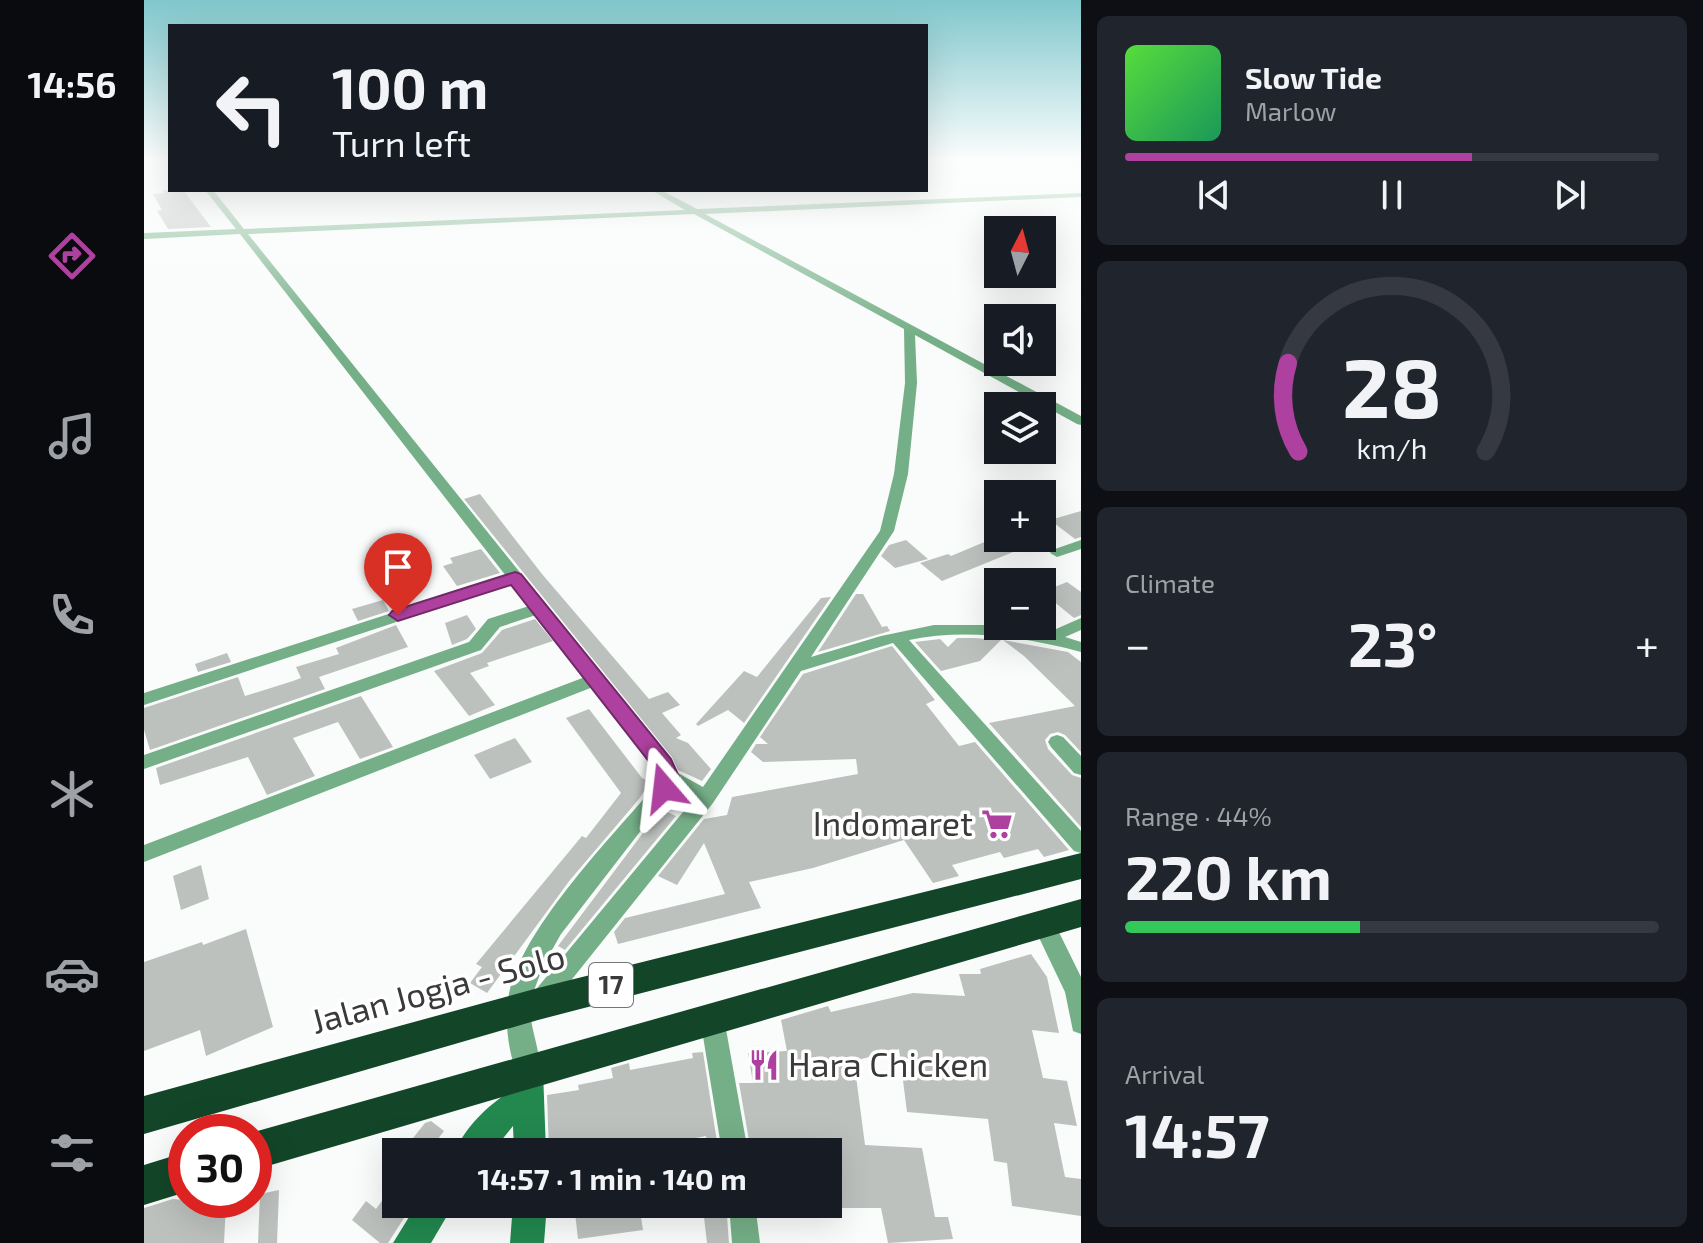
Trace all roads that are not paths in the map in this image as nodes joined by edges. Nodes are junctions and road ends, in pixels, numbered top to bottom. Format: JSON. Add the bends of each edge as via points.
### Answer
{"nodes":[{"id":1,"x":232,"y":218,"type":"edge"},
{"id":2,"x":560,"y":218,"type":"edge"},
{"id":3,"x":707,"y":218,"type":"edge"},
{"id":4,"x":243,"y":232,"type":"junction"},
{"id":5,"x":144,"y":236,"type":"edge"},
{"id":6,"x":909,"y":327,"type":"junction"},
{"id":7,"x":1081,"y":421,"type":"edge"},
{"id":8,"x":1081,"y":544,"type":"edge"},
{"id":9,"x":1057,"y":553,"type":"dead end"},
{"id":10,"x":515,"y":578,"type":"junction"},
{"id":11,"x":537,"y":609,"type":"junction"},
{"id":12,"x":1081,"y":623,"type":"edge"},
{"id":13,"x":984,"y":633,"type":"edge"},
{"id":14,"x":1056,"y":636,"type":"edge"},
{"id":15,"x":897,"y":637,"type":"junction"},
{"id":16,"x":1056,"y":640,"type":"edge"},
{"id":17,"x":1081,"y":647,"type":"edge"},
{"id":18,"x":796,"y":667,"type":"junction"},
{"id":19,"x":594,"y":680,"type":"junction"},
{"id":20,"x":144,"y":699,"type":"edge"},
{"id":21,"x":1057,"y":742,"type":"dead end"},
{"id":22,"x":144,"y":762,"type":"edge"},
{"id":23,"x":1081,"y":768,"type":"edge"},
{"id":24,"x":668,"y":777,"type":"junction"},
{"id":25,"x":706,"y":798,"type":"junction"},
{"id":26,"x":1081,"y":845,"type":"edge"},
{"id":27,"x":144,"y":854,"type":"edge"},
{"id":28,"x":1081,"y":866,"type":"edge"},
{"id":29,"x":1081,"y":913,"type":"edge"},
{"id":30,"x":1043,"y":923,"type":"junction"},
{"id":31,"x":1078,"y":992,"type":"edge"},
{"id":32,"x":528,"y":1007,"type":"junction"},
{"id":33,"x":712,"y":1018,"type":"junction"},
{"id":34,"x":1081,"y":1023,"type":"edge"},
{"id":35,"x":528,"y":1084,"type":"junction"},
{"id":36,"x":144,"y":1115,"type":"edge"},
{"id":37,"x":483,"y":1138,"type":"edge"},
{"id":38,"x":530,"y":1138,"type":"edge"},
{"id":39,"x":733,"y":1138,"type":"edge"},
{"id":40,"x":272,"y":1147,"type":"edge"},
{"id":41,"x":168,"y":1178,"type":"edge"},
{"id":42,"x":144,"y":1185,"type":"edge"},
{"id":43,"x":427,"y":1218,"type":"edge"},
{"id":44,"x":529,"y":1218,"type":"edge"},
{"id":45,"x":743,"y":1218,"type":"edge"},
{"id":46,"x":410,"y":1243,"type":"edge"},
{"id":47,"x":527,"y":1243,"type":"edge"},
{"id":48,"x":746,"y":1243,"type":"edge"}],
"edges":[{"from":1,"to":4,"type":"street"},
{"from":2,"to":4,"type":"street"},
{"from":3,"to":6,"type":"street"},
{"from":4,"to":5,"type":"street"},
{"from":4,"to":10,"type":"street"},
{"from":6,"to":7,"type":"street"},
{"from":6,"to":18,"type":"street","via":[[911,378],[901,474],[887,531]]},
{"from":8,"to":9,"type":"street"},
{"from":10,"to":11,"type":"street"},
{"from":10,"to":20,"type":"street"},
{"from":11,"to":19,"type":"street"},
{"from":11,"to":22,"type":"street","via":[[494,623],[475,646]]},
{"from":12,"to":14,"type":"street"},
{"from":13,"to":15,"type":"street","via":[[936,630]]},
{"from":15,"to":18,"type":"street"},
{"from":15,"to":26,"type":"street"},
{"from":16,"to":17,"type":"street"},
{"from":18,"to":25,"type":"street"},
{"from":19,"to":24,"type":"street"},
{"from":19,"to":27,"type":"street"},
{"from":21,"to":23,"type":"street"},
{"from":24,"to":25,"type":"street"},
{"from":24,"to":32,"type":"street","via":[[536,951],[523,983]]},
{"from":25,"to":32,"type":"street"},
{"from":28,"to":32,"type":"highway","name":"Jalan Jogja - Solo","number":"17"},
{"from":29,"to":30,"type":"highway","number":"17"},
{"from":30,"to":31,"type":"street"},
{"from":30,"to":33,"type":"highway","number":"17"},
{"from":31,"to":34,"type":"street"},
{"from":32,"to":35,"type":"street"},
{"from":32,"to":36,"type":"highway","name":"Jalan Jogja - Solo","number":"17"},
{"from":33,"to":35,"type":"highway","number":"17"},
{"from":33,"to":39,"type":"street"},
{"from":35,"to":37,"type":"street"},
{"from":35,"to":38,"type":"street"},
{"from":35,"to":40,"type":"highway","number":"17"},
{"from":41,"to":42,"type":"highway"},
{"from":43,"to":46,"type":"street"},
{"from":44,"to":47,"type":"street"},
{"from":45,"to":48,"type":"street"}]}
